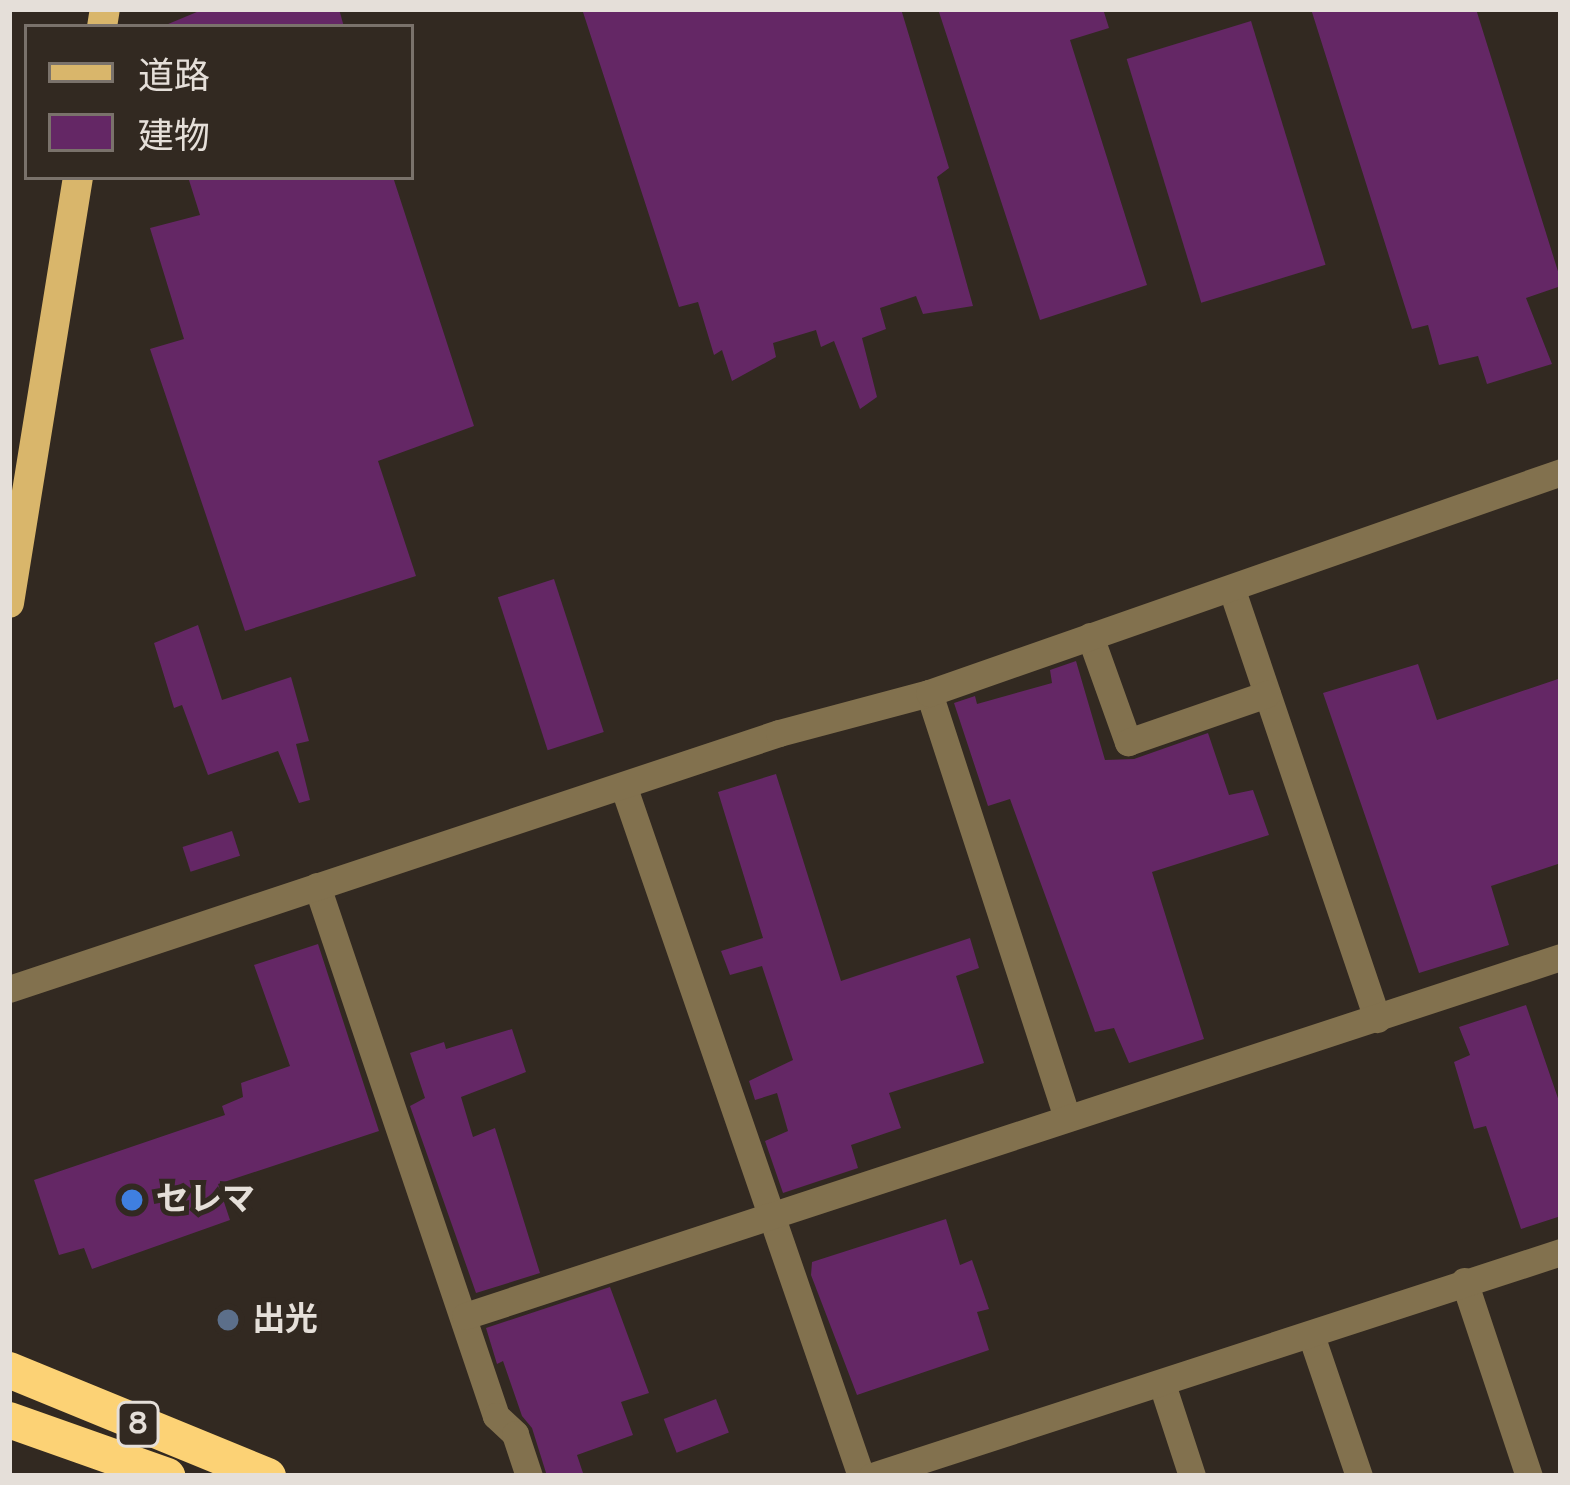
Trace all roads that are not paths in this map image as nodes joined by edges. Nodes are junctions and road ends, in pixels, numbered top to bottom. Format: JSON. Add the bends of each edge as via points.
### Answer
{"nodes":[{"id":1,"x":78,"y":180,"type":"edge"},
{"id":2,"x":1561,"y":472,"type":"edge"},
{"id":3,"x":1232,"y":590,"type":"junction"},
{"id":4,"x":9,"y":603,"type":"edge"},
{"id":5,"x":1090,"y":635,"type":"junction"},
{"id":6,"x":929,"y":693,"type":"junction"},
{"id":7,"x":1267,"y":694,"type":"junction"},
{"id":8,"x":625,"y":788,"type":"junction"},
{"id":9,"x":317,"y":886,"type":"junction"},
{"id":10,"x":1561,"y":957,"type":"edge"},
{"id":11,"x":9,"y":989,"type":"edge"},
{"id":12,"x":1377,"y":1019,"type":"junction"},
{"id":13,"x":1067,"y":1117,"type":"junction"},
{"id":14,"x":768,"y":1217,"type":"junction"},
{"id":15,"x":1561,"y":1252,"type":"edge"},
{"id":16,"x":1465,"y":1281,"type":"junction"},
{"id":17,"x":465,"y":1316,"type":"junction"},
{"id":18,"x":1311,"y":1335,"type":"junction"},
{"id":19,"x":9,"y":1370,"type":"edge"},
{"id":20,"x":1162,"y":1384,"type":"junction"},
{"id":21,"x":496,"y":1416,"type":"junction"},
{"id":22,"x":9,"y":1420,"type":"edge"},
{"id":23,"x":928,"y":1468,"type":"edge"},
{"id":24,"x":167,"y":1476,"type":"edge"},
{"id":25,"x":268,"y":1476,"type":"edge"},
{"id":26,"x":510,"y":1476,"type":"edge"},
{"id":27,"x":529,"y":1476,"type":"edge"},
{"id":28,"x":861,"y":1476,"type":"edge"},
{"id":29,"x":872,"y":1476,"type":"edge"},
{"id":30,"x":1192,"y":1476,"type":"edge"},
{"id":31,"x":1359,"y":1476,"type":"edge"},
{"id":32,"x":1529,"y":1476,"type":"edge"}],
"edges":[{"from":1,"to":4,"type":"main road"},
{"from":2,"to":3,"type":"street"},
{"from":3,"to":5,"type":"street"},
{"from":3,"to":7,"type":"street"},
{"from":5,"to":6,"type":"street"},
{"from":5,"to":7,"type":"street","via":[[1128,742]]},
{"from":6,"to":8,"type":"street","via":[[779,733]]},
{"from":6,"to":13,"type":"street"},
{"from":7,"to":12,"type":"street"},
{"from":8,"to":9,"type":"street"},
{"from":8,"to":14,"type":"street"},
{"from":9,"to":11,"type":"street"},
{"from":9,"to":17,"type":"street"},
{"from":10,"to":12,"type":"street"},
{"from":12,"to":13,"type":"street"},
{"from":13,"to":14,"type":"street"},
{"from":14,"to":17,"type":"street"},
{"from":14,"to":28,"type":"street"},
{"from":15,"to":16,"type":"street"},
{"from":16,"to":18,"type":"street"},
{"from":16,"to":32,"type":"street"},
{"from":17,"to":21,"type":"street"},
{"from":18,"to":20,"type":"street"},
{"from":18,"to":31,"type":"street"},
{"from":19,"to":25,"type":"highway","number":"8"},
{"from":20,"to":23,"type":"street"},
{"from":20,"to":30,"type":"street"},
{"from":21,"to":26,"type":"street"},
{"from":21,"to":27,"type":"street","via":[[515,1434]]},
{"from":22,"to":24,"type":"highway","number":"8"},
{"from":23,"to":29,"type":"street"}]}
